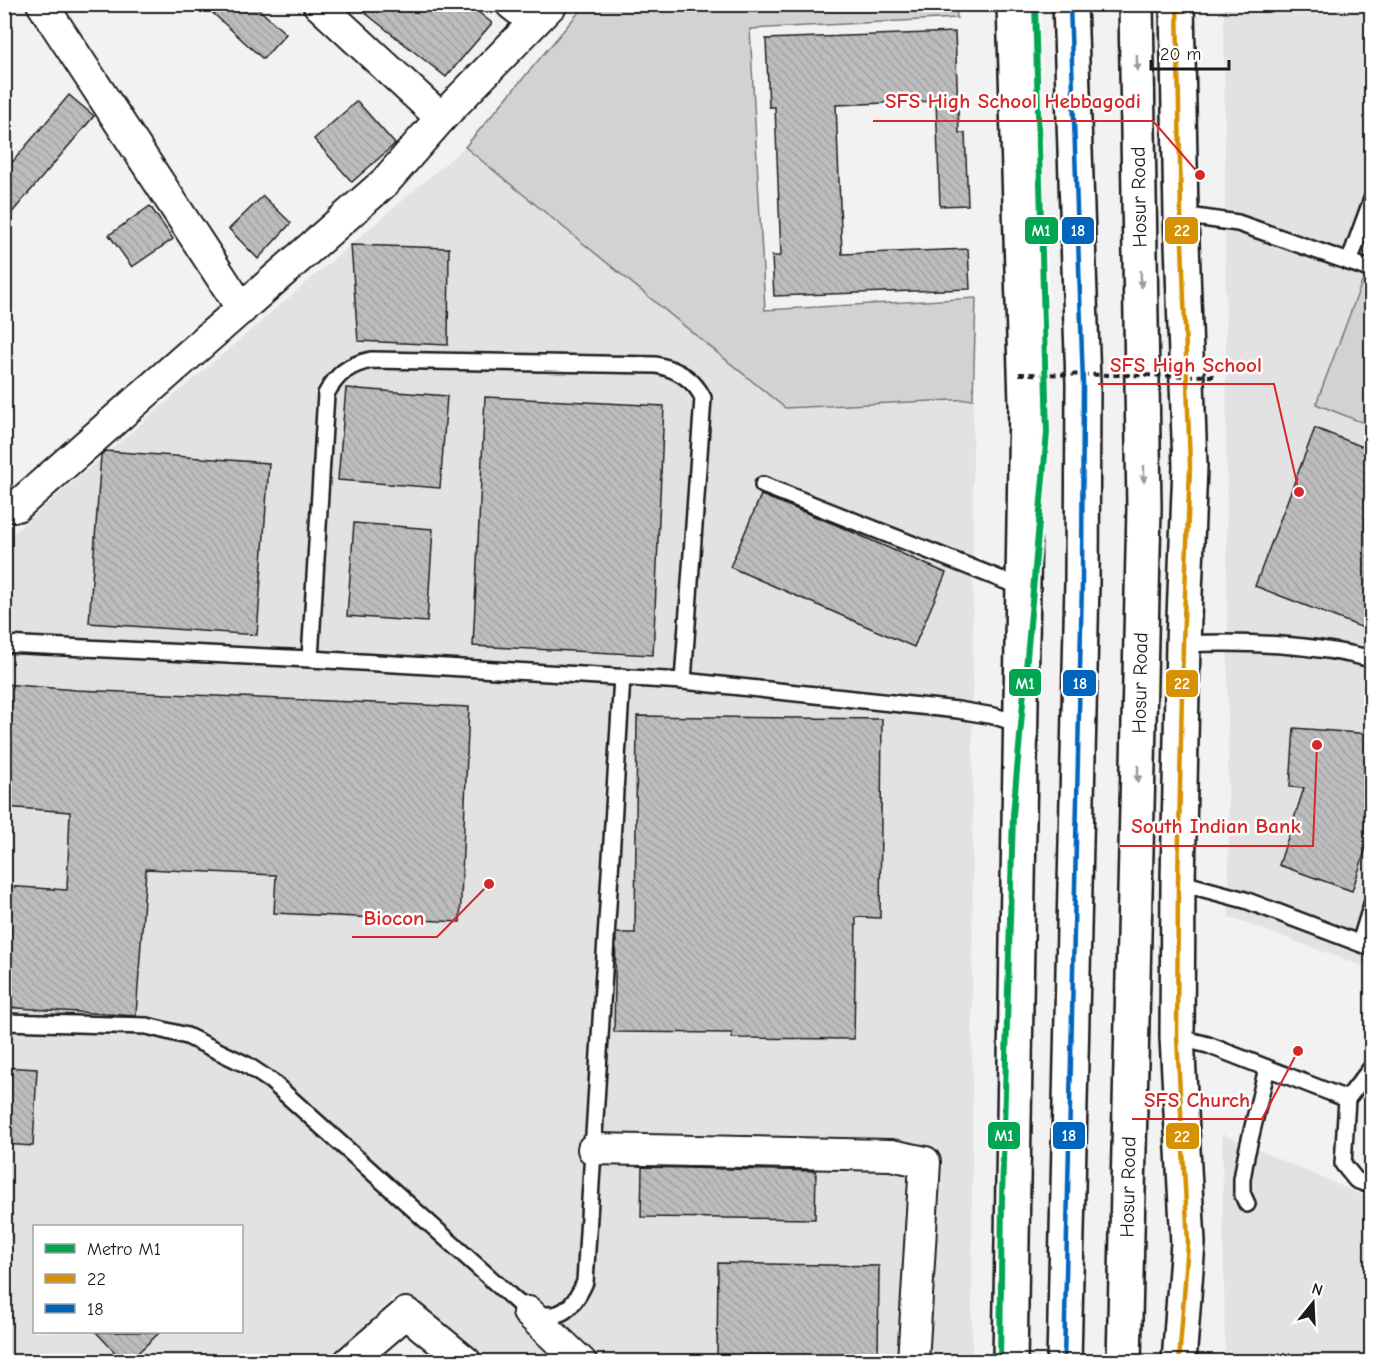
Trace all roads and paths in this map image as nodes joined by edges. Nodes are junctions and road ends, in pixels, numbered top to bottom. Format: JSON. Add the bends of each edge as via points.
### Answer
{"nodes":[{"id":1,"x":42,"y":4,"type":"edge"},
{"id":2,"x":318,"y":4,"type":"edge"},
{"id":3,"x":511,"y":4,"type":"edge"},
{"id":4,"x":1014,"y":4,"type":"edge"},
{"id":5,"x":1071,"y":4,"type":"edge"},
{"id":6,"x":1136,"y":4,"type":"edge"},
{"id":7,"x":1177,"y":4,"type":"edge"},
{"id":8,"x":543,"y":14,"type":"edge"},
{"id":9,"x":441,"y":118,"type":"junction"},
{"id":10,"x":1371,"y":199,"type":"edge"},
{"id":11,"x":1181,"y":215,"type":"junction"},
{"id":12,"x":1349,"y":262,"type":"junction"},
{"id":13,"x":1371,"y":270,"type":"edge"},
{"id":14,"x":242,"y":309,"type":"junction"},
{"id":15,"x":1019,"y":375,"type":"dead end"},
{"id":16,"x":1216,"y":376,"type":"dead end"},
{"id":17,"x":762,"y":485,"type":"dead end"},
{"id":18,"x":4,"y":506,"type":"edge"},
{"id":19,"x":1023,"y":588,"type":"junction"},
{"id":20,"x":4,"y":644,"type":"edge"},
{"id":21,"x":1183,"y":644,"type":"junction"},
{"id":22,"x":310,"y":658,"type":"junction"},
{"id":23,"x":1371,"y":659,"type":"edge"},
{"id":24,"x":622,"y":677,"type":"junction"},
{"id":25,"x":683,"y":681,"type":"junction"},
{"id":26,"x":1020,"y":724,"type":"junction"},
{"id":27,"x":1178,"y":882,"type":"junction"},
{"id":28,"x":1371,"y":904,"type":"edge"},
{"id":29,"x":1366,"y":945,"type":"edge"},
{"id":30,"x":4,"y":1022,"type":"edge"},
{"id":31,"x":1178,"y":1037,"type":"junction"},
{"id":32,"x":1267,"y":1068,"type":"junction"},
{"id":33,"x":1371,"y":1068,"type":"edge"},
{"id":34,"x":1347,"y":1099,"type":"junction"},
{"id":35,"x":593,"y":1149,"type":"junction"},
{"id":36,"x":1371,"y":1186,"type":"edge"},
{"id":37,"x":1247,"y":1204,"type":"dead end"},
{"id":38,"x":528,"y":1312,"type":"junction"},
{"id":39,"x":349,"y":1362,"type":"edge"},
{"id":40,"x":466,"y":1362,"type":"edge"},
{"id":41,"x":581,"y":1362,"type":"edge"},
{"id":42,"x":913,"y":1362,"type":"edge"},
{"id":43,"x":1010,"y":1362,"type":"edge"},
{"id":44,"x":1064,"y":1362,"type":"edge"},
{"id":45,"x":1124,"y":1362,"type":"edge"},
{"id":46,"x":1179,"y":1362,"type":"edge"}],
"edges":[{"from":1,"to":14,"type":"street"},
{"from":2,"to":9,"type":"street"},
{"from":3,"to":8,"type":"street"},
{"from":4,"to":19,"type":"main road","via":[[1026,403]]},
{"from":5,"to":44,"type":"main road","via":[[1083,383],[1083,583]]},
{"from":6,"to":45,"type":"main road","name":"Hosur Road","one_way":true,"via":[[1144,508]]},
{"from":7,"to":11,"type":"main road"},
{"from":8,"to":9,"type":"street"},
{"from":9,"to":14,"type":"street","via":[[385,182]]},
{"from":10,"to":12,"type":"lane"},
{"from":11,"to":12,"type":"lane","via":[[1238,223]]},
{"from":11,"to":21,"type":"main road","via":[[1190,466]]},
{"from":12,"to":13,"type":"lane"},
{"from":14,"to":18,"type":"street","via":[[17,506]]},
{"from":15,"to":16,"type":"path","bridge":true},
{"from":17,"to":19,"type":"lane"},
{"from":19,"to":26,"type":"main road"},
{"from":20,"to":22,"type":"lane"},
{"from":21,"to":23,"type":"lane","via":[[1233,642],[1349,653]]},
{"from":21,"to":27,"type":"main road"},
{"from":22,"to":24,"type":"lane"},
{"from":22,"to":25,"type":"lane","via":[[326,394],[345,368],[371,360],[656,365],[684,375],[698,386],[703,398]]},
{"from":24,"to":25,"type":"lane"},
{"from":24,"to":35,"type":"lane"},
{"from":25,"to":26,"type":"lane","via":[[958,710]]},
{"from":26,"to":43,"type":"main road"},
{"from":27,"to":29,"type":"lane","via":[[1245,900]]},
{"from":27,"to":31,"type":"main road"},
{"from":28,"to":29,"type":"lane"},
{"from":30,"to":38,"type":"lane","via":[[147,1026],[187,1036],[247,1065],[271,1082]]},
{"from":31,"to":32,"type":"lane"},
{"from":31,"to":46,"type":"main road","via":[[1188,1243]]},
{"from":32,"to":34,"type":"lane"},
{"from":32,"to":37,"type":"lane","via":[[1242,1179]]},
{"from":33,"to":34,"type":"lane"},
{"from":34,"to":36,"type":"lane","via":[[1343,1164],[1356,1180]]},
{"from":35,"to":38,"type":"lane","via":[[585,1282],[573,1304],[564,1311],[552,1316]]},
{"from":35,"to":42,"type":"street","via":[[891,1155],[925,1162]]},
{"from":38,"to":41,"type":"street"},
{"from":39,"to":40,"type":"street","via":[[406,1313]]}]}
